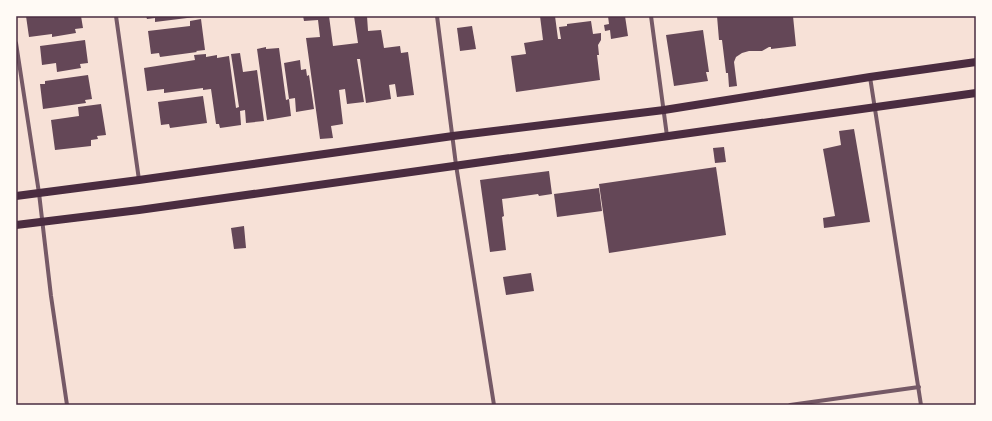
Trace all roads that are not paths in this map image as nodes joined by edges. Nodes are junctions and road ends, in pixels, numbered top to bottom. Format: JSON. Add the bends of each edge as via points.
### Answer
{"nodes":[{"id":1,"x":116,"y":16,"type":"edge"},
{"id":2,"x":437,"y":16,"type":"edge"},
{"id":3,"x":652,"y":16,"type":"edge"},
{"id":4,"x":16,"y":43,"type":"edge"},
{"id":5,"x":976,"y":62,"type":"edge"},
{"id":6,"x":870,"y":77,"type":"junction"},
{"id":7,"x":976,"y":93,"type":"edge"},
{"id":8,"x":875,"y":108,"type":"junction"},
{"id":9,"x":664,"y":110,"type":"junction"},
{"id":10,"x":454,"y":136,"type":"junction"},
{"id":11,"x":667,"y":136,"type":"junction"},
{"id":12,"x":456,"y":165,"type":"junction"},
{"id":13,"x":139,"y":180,"type":"junction"},
{"id":14,"x":39,"y":193,"type":"junction"},
{"id":15,"x":16,"y":196,"type":"edge"},
{"id":16,"x":42,"y":222,"type":"junction"},
{"id":17,"x":16,"y":225,"type":"edge"},
{"id":18,"x":919,"y":387,"type":"junction"},
{"id":19,"x":816,"y":403,"type":"edge"},
{"id":20,"x":67,"y":405,"type":"edge"},
{"id":21,"x":494,"y":405,"type":"edge"},
{"id":22,"x":790,"y":405,"type":"edge"},
{"id":23,"x":921,"y":405,"type":"edge"}],
"edges":[{"from":1,"to":13,"type":"street"},
{"from":2,"to":10,"type":"street"},
{"from":3,"to":9,"type":"street"},
{"from":4,"to":14,"type":"street"},
{"from":5,"to":6,"type":"main road"},
{"from":6,"to":8,"type":"street"},
{"from":6,"to":9,"type":"main road"},
{"from":7,"to":8,"type":"main road"},
{"from":8,"to":11,"type":"main road"},
{"from":8,"to":18,"type":"street"},
{"from":9,"to":10,"type":"main road"},
{"from":9,"to":11,"type":"street"},
{"from":10,"to":12,"type":"street"},
{"from":10,"to":13,"type":"main road"},
{"from":11,"to":12,"type":"main road"},
{"from":12,"to":16,"type":"main road"},
{"from":12,"to":21,"type":"street"},
{"from":13,"to":14,"type":"main road"},
{"from":14,"to":15,"type":"main road"},
{"from":14,"to":16,"type":"street"},
{"from":16,"to":17,"type":"main road"},
{"from":16,"to":20,"type":"street"},
{"from":18,"to":19,"type":"street"},
{"from":18,"to":23,"type":"street"},
{"from":19,"to":22,"type":"street"}]}
